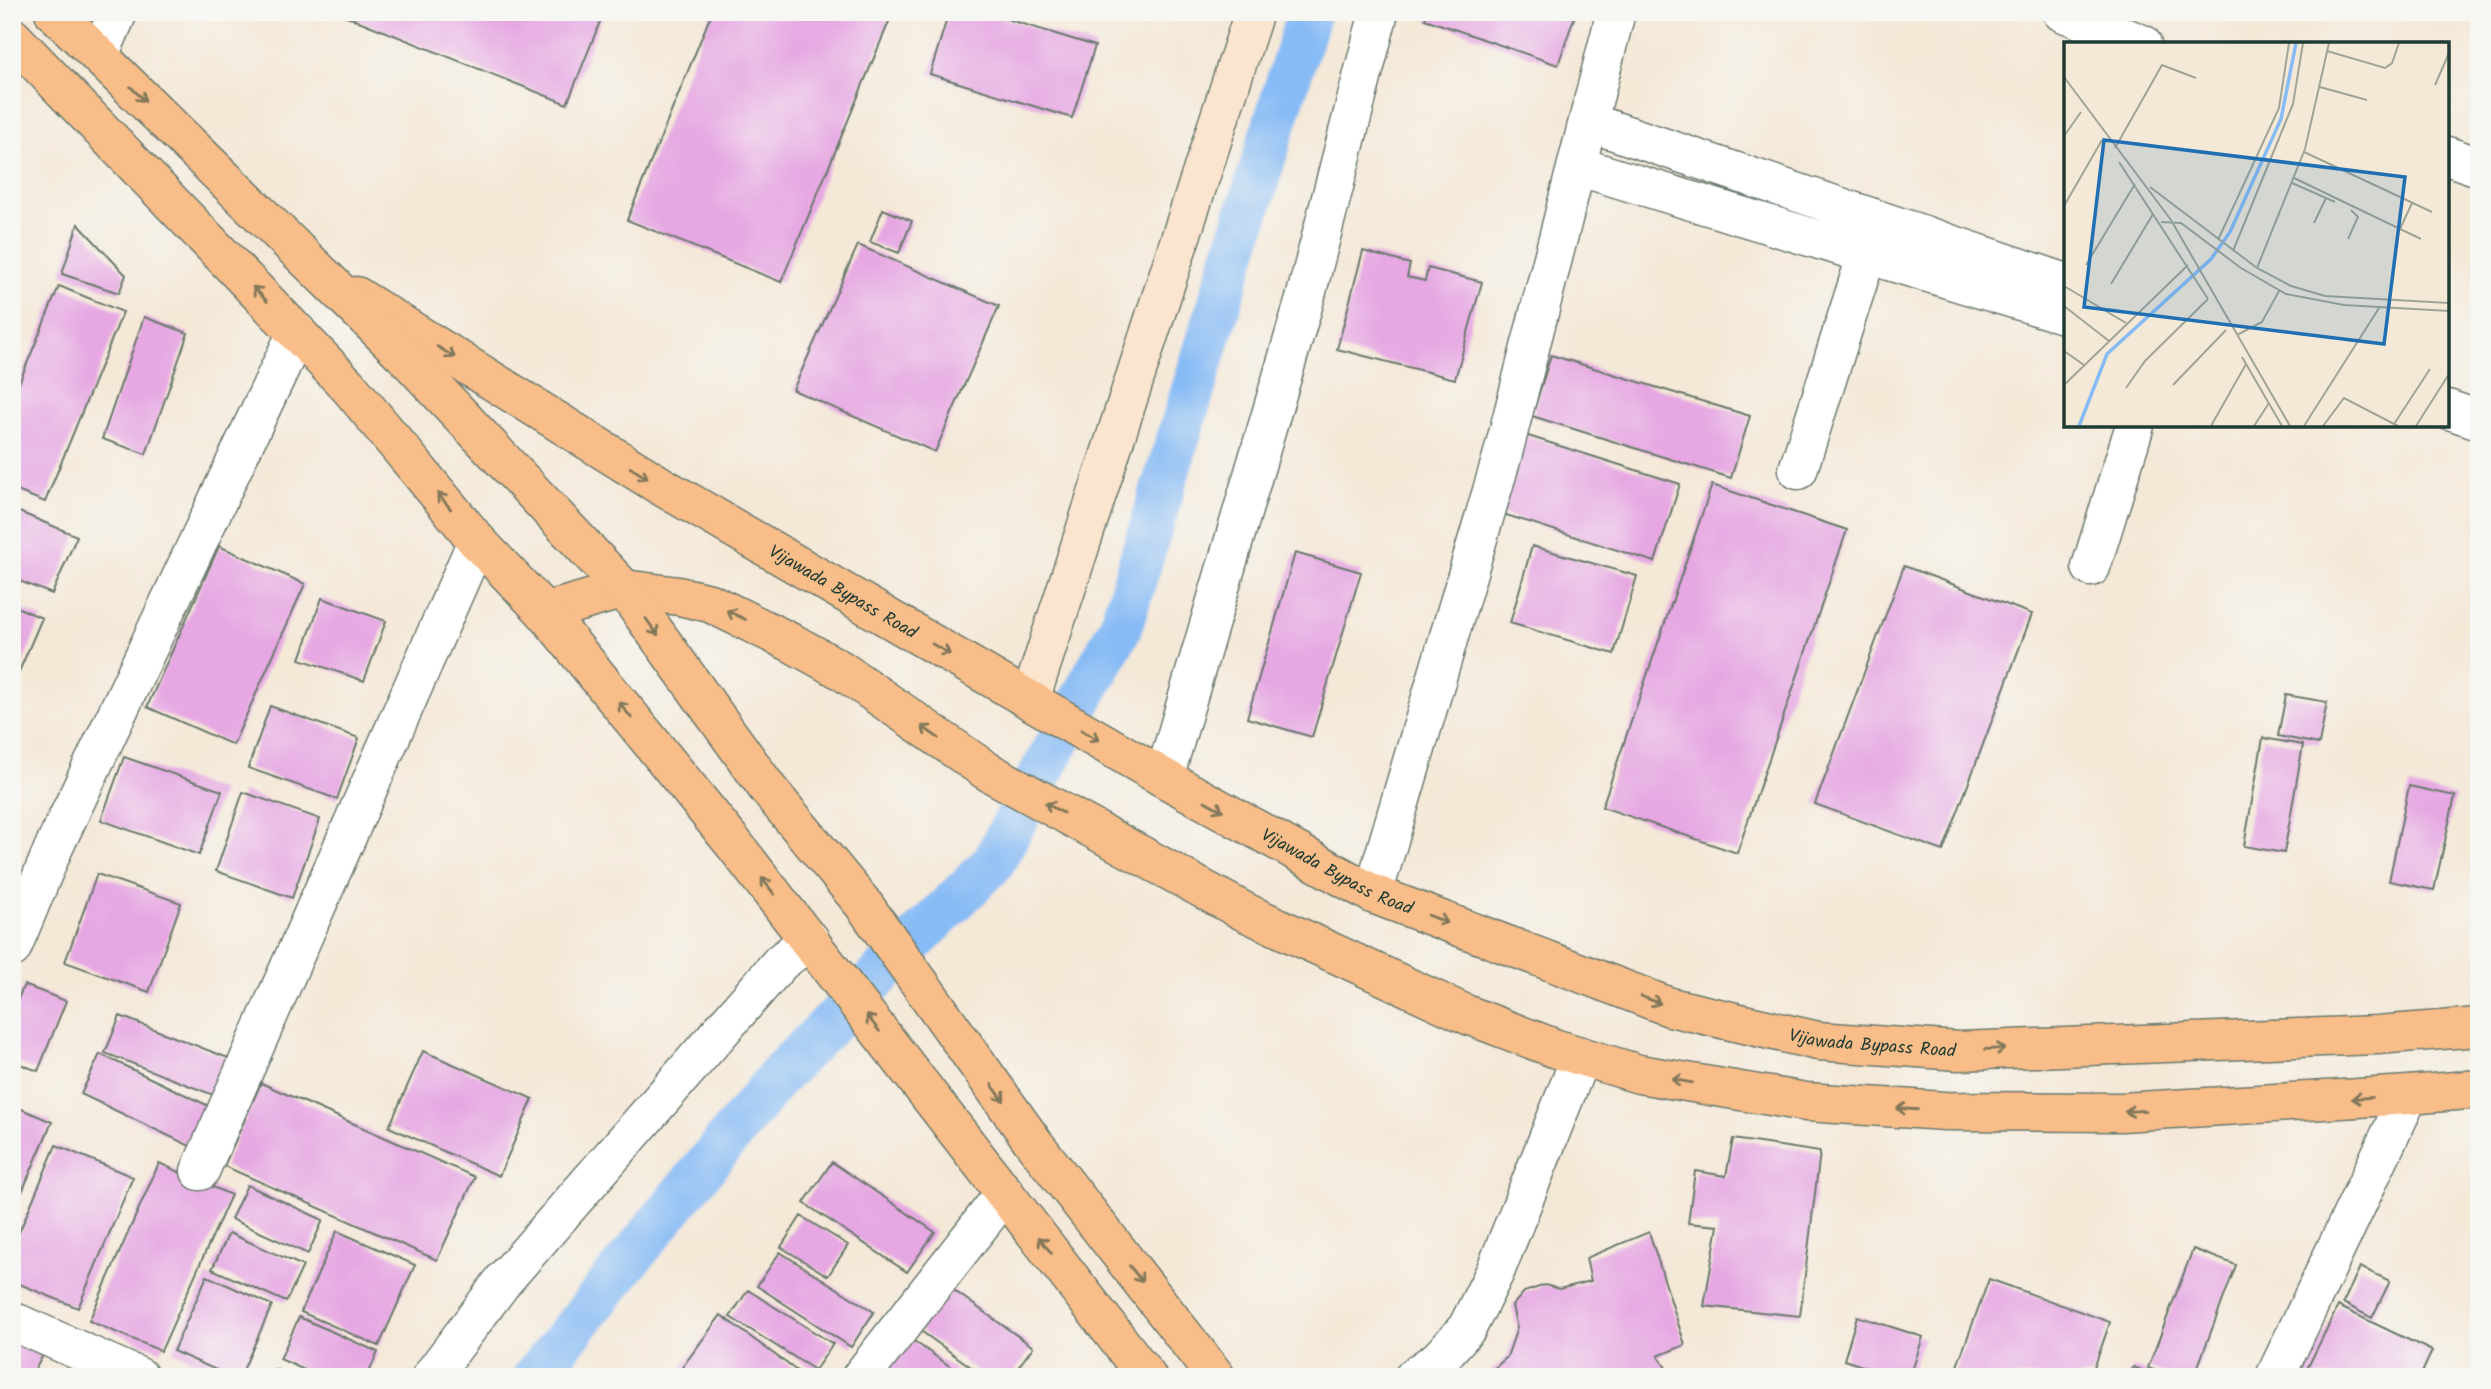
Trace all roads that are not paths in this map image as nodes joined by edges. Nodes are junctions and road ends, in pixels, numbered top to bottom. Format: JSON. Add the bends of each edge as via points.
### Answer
{"nodes":[{"id":1,"x":54,"y":12,"type":"edge"},
{"id":2,"x":118,"y":12,"type":"edge"},
{"id":3,"x":1254,"y":12,"type":"edge"},
{"id":4,"x":1379,"y":12,"type":"edge"},
{"id":5,"x":1616,"y":12,"type":"edge"},
{"id":6,"x":2062,"y":12,"type":"edge"},
{"id":7,"x":12,"y":37,"type":"edge"},
{"id":8,"x":2137,"y":42,"type":"edge"},
{"id":9,"x":99,"y":56,"type":"junction"},
{"id":10,"x":1588,"y":122,"type":"junction"},
{"id":11,"x":2449,"y":157,"type":"edge"},
{"id":12,"x":1577,"y":166,"type":"junction"},
{"id":13,"x":2479,"y":167,"type":"edge"},
{"id":14,"x":1867,"y":254,"type":"junction"},
{"id":15,"x":325,"y":277,"type":"junction"},
{"id":16,"x":2064,"y":282,"type":"edge"},
{"id":17,"x":2064,"y":313,"type":"edge"},
{"id":18,"x":297,"y":332,"type":"junction"},
{"id":19,"x":2449,"y":410,"type":"edge"},
{"id":20,"x":2479,"y":420,"type":"edge"},
{"id":21,"x":2134,"y":427,"type":"edge"},
{"id":22,"x":1798,"y":470,"type":"dead end"},
{"id":23,"x":477,"y":541,"type":"junction"},
{"id":24,"x":2091,"y":568,"type":"dead end"},
{"id":25,"x":624,"y":589,"type":"junction"},
{"id":26,"x":545,"y":612,"type":"junction"},
{"id":27,"x":1030,"y":701,"type":"junction"},
{"id":28,"x":1159,"y":775,"type":"junction"},
{"id":29,"x":1373,"y":894,"type":"junction"},
{"id":30,"x":810,"y":940,"type":"junction"},
{"id":31,"x":12,"y":948,"type":"edge"},
{"id":32,"x":2479,"y":1027,"type":"edge"},
{"id":33,"x":1581,"y":1056,"type":"junction"},
{"id":34,"x":2479,"y":1089,"type":"edge"},
{"id":35,"x":2409,"y":1095,"type":"junction"},
{"id":36,"x":200,"y":1171,"type":"dead end"},
{"id":37,"x":1005,"y":1194,"type":"junction"},
{"id":38,"x":12,"y":1321,"type":"edge"},
{"id":39,"x":139,"y":1377,"type":"edge"},
{"id":40,"x":431,"y":1377,"type":"edge"},
{"id":41,"x":861,"y":1377,"type":"edge"},
{"id":42,"x":1147,"y":1377,"type":"edge"},
{"id":43,"x":1216,"y":1377,"type":"edge"},
{"id":44,"x":1414,"y":1377,"type":"edge"},
{"id":45,"x":2274,"y":1377,"type":"edge"}],
"edges":[{"from":1,"to":9,"type":"main road"},
{"from":2,"to":9,"type":"street"},
{"from":3,"to":27,"type":"street"},
{"from":4,"to":28,"type":"street","via":[[1305,299]]},
{"from":5,"to":10,"type":"street"},
{"from":6,"to":8,"type":"street"},
{"from":18,"to":7,"type":"main road","one_way":true},
{"from":9,"to":15,"type":"main road","one_way":true},
{"from":10,"to":12,"type":"street"},
{"from":10,"to":16,"type":"street"},
{"from":11,"to":13,"type":"street"},
{"from":12,"to":14,"type":"street"},
{"from":12,"to":29,"type":"street","via":[[1502,457]]},
{"from":14,"to":17,"type":"street"},
{"from":14,"to":22,"type":"street"},
{"from":15,"to":25,"type":"main road"},
{"from":15,"to":27,"type":"main road","name":"Vijawada Bypass Road","one_way":true,"via":[[661,486]]},
{"from":23,"to":18,"type":"main road","one_way":true,"via":[[349,387]]},
{"from":18,"to":31,"type":"street","via":[[54,847]]},
{"from":19,"to":20,"type":"street"},
{"from":21,"to":24,"type":"street"},
{"from":23,"to":26,"type":"main road"},
{"from":23,"to":36,"type":"street"},
{"from":25,"to":26,"type":"main road"},
{"from":33,"to":25,"type":"main road","one_way":true,"via":[[1455,1009],[1245,912],[987,771],[841,670],[792,643],[710,603]]},
{"from":25,"to":43,"type":"main road","one_way":true,"via":[[768,789],[864,905],[1033,1142]]},
{"from":30,"to":26,"type":"main road","one_way":true},
{"from":27,"to":28,"type":"main road","name":"Vijawada Bypass Road","one_way":true},
{"from":28,"to":29,"type":"main road","name":"Vijawada Bypass Road","one_way":true},
{"from":29,"to":32,"type":"main road","name":"Vijawada Bypass Road","one_way":true,"via":[[1670,1007],[1818,1041],[1959,1051]]},
{"from":37,"to":30,"type":"main road","one_way":true},
{"from":30,"to":40,"type":"street","via":[[781,962],[503,1281]]},
{"from":35,"to":33,"type":"main road","one_way":true,"via":[[2121,1112],[1945,1111],[1806,1102],[1639,1074]]},
{"from":33,"to":44,"type":"street","via":[[1495,1272],[1467,1328],[1439,1359]]},
{"from":34,"to":35,"type":"main road"},
{"from":35,"to":45,"type":"street"},
{"from":37,"to":41,"type":"street"},
{"from":42,"to":37,"type":"main road","one_way":true},
{"from":38,"to":39,"type":"street"}]}
